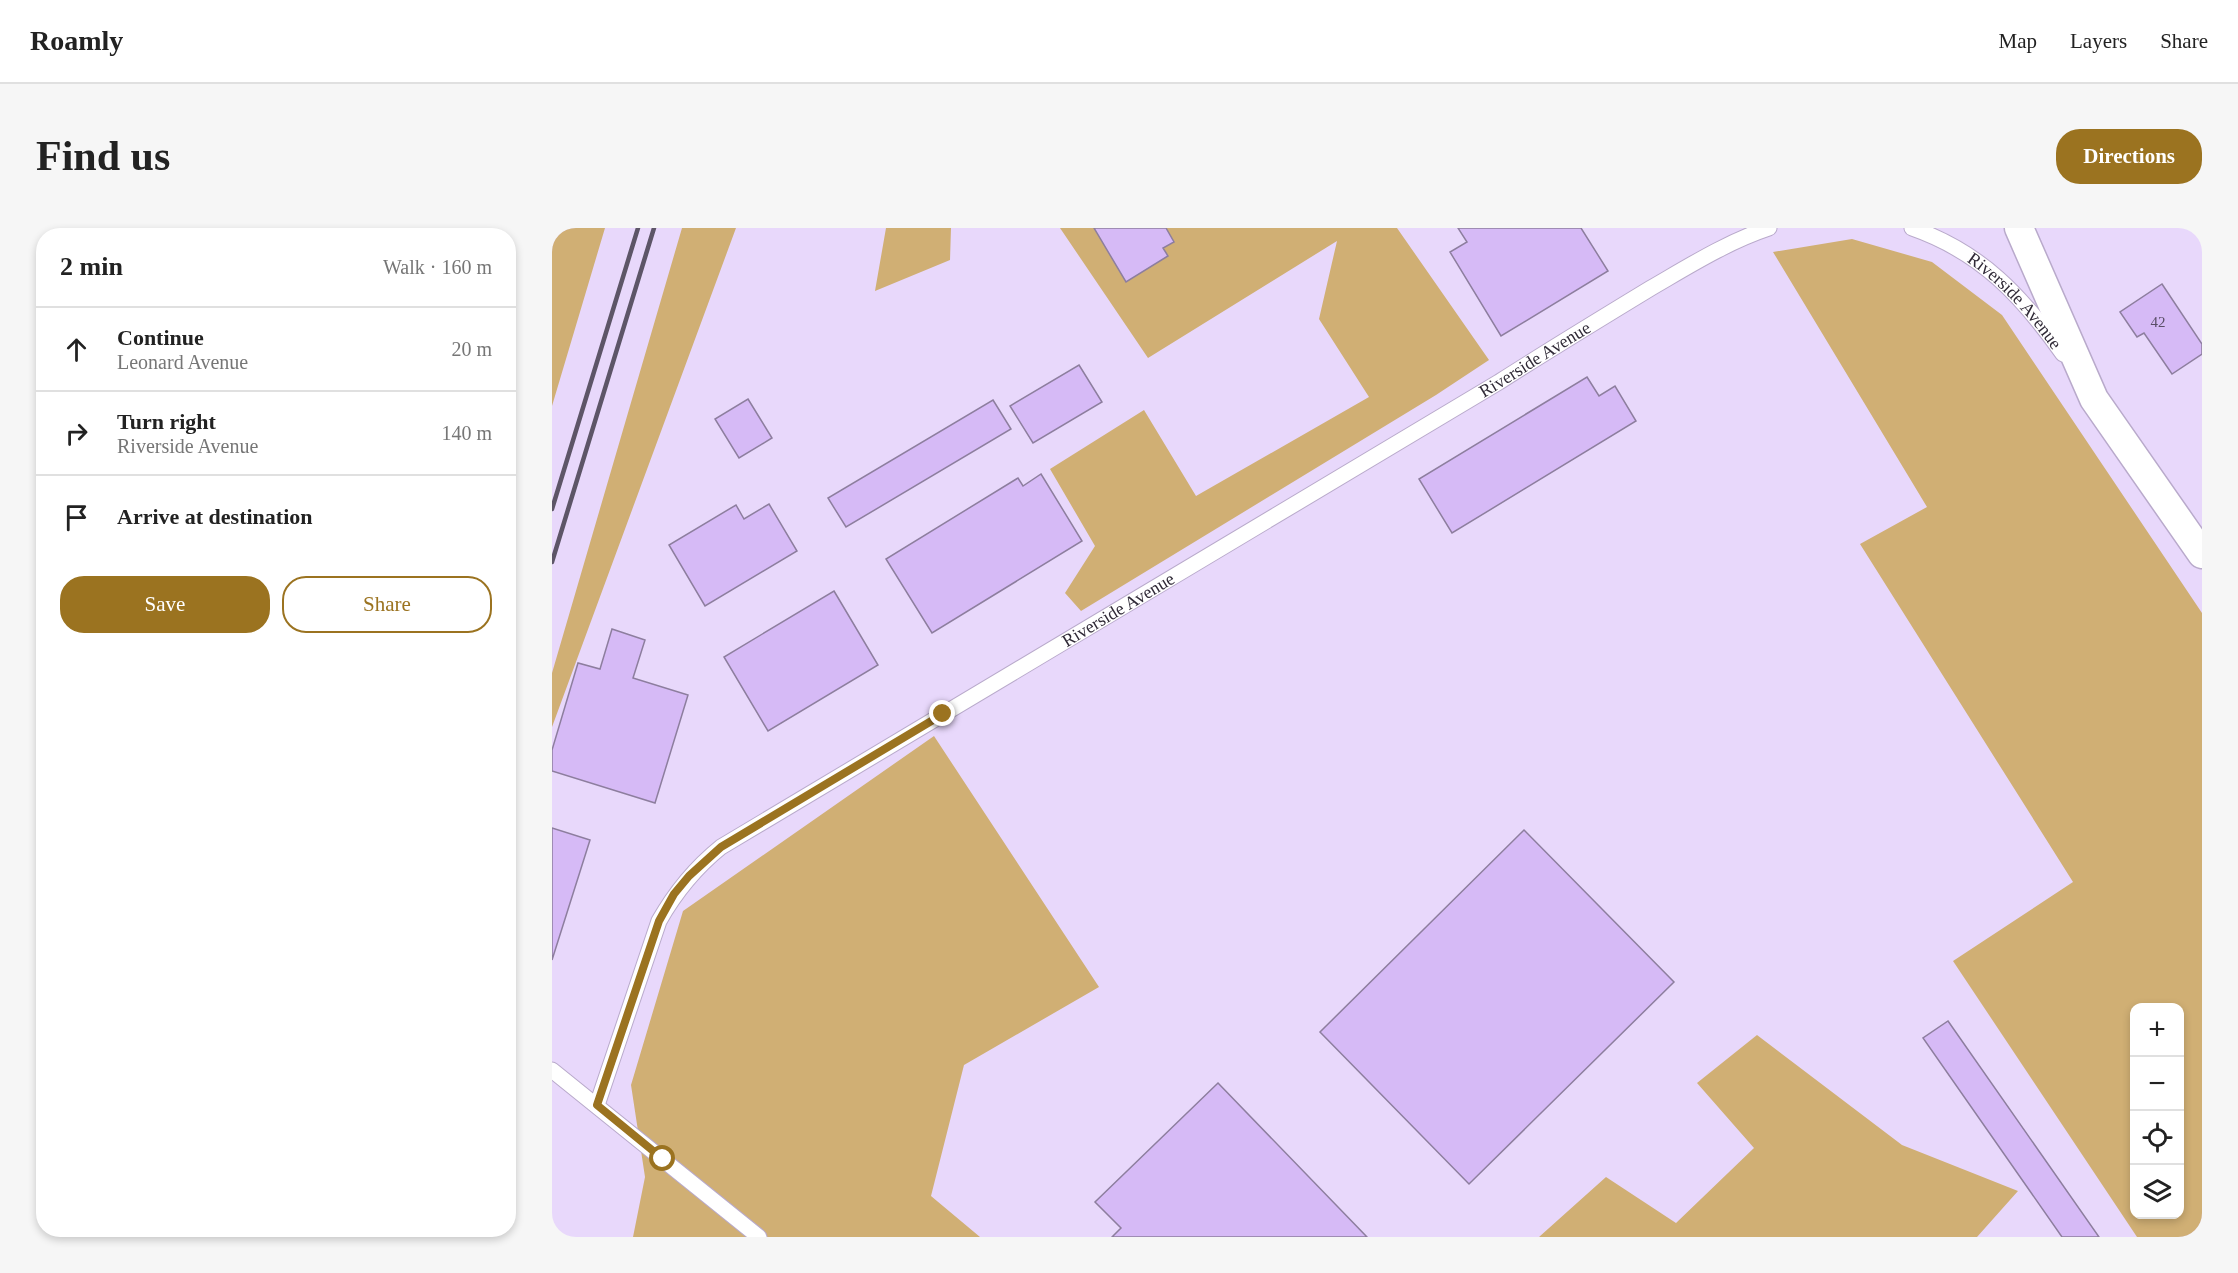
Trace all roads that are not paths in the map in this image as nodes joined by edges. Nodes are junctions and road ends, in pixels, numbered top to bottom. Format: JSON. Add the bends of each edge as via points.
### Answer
{"nodes":[{"id":1,"x":1769,"y":228,"type":"edge"},
{"id":2,"x":1912,"y":228,"type":"edge"},
{"id":3,"x":2019,"y":228,"type":"edge"},
{"id":4,"x":2094,"y":399,"type":"junction"},
{"id":5,"x":2202,"y":554,"type":"edge"},
{"id":6,"x":552,"y":1070,"type":"edge"},
{"id":7,"x":597,"y":1105,"type":"junction"},
{"id":8,"x":759,"y":1237,"type":"edge"}],
"edges":[{"from":1,"to":7,"type":"lane","name":"Riverside Avenue","via":[[1695,262],[721,847],[689,876],[659,921]]},
{"from":2,"to":4,"type":"lane","name":"Riverside Avenue","via":[[1949,243],[2001,279],[2030,310]]},
{"from":3,"to":4,"type":"street","name":"Riverside Avenue"},
{"from":4,"to":5,"type":"street","name":"Riverside Avenue"},
{"from":6,"to":7,"type":"lane"},
{"from":7,"to":8,"type":"lane"}]}
